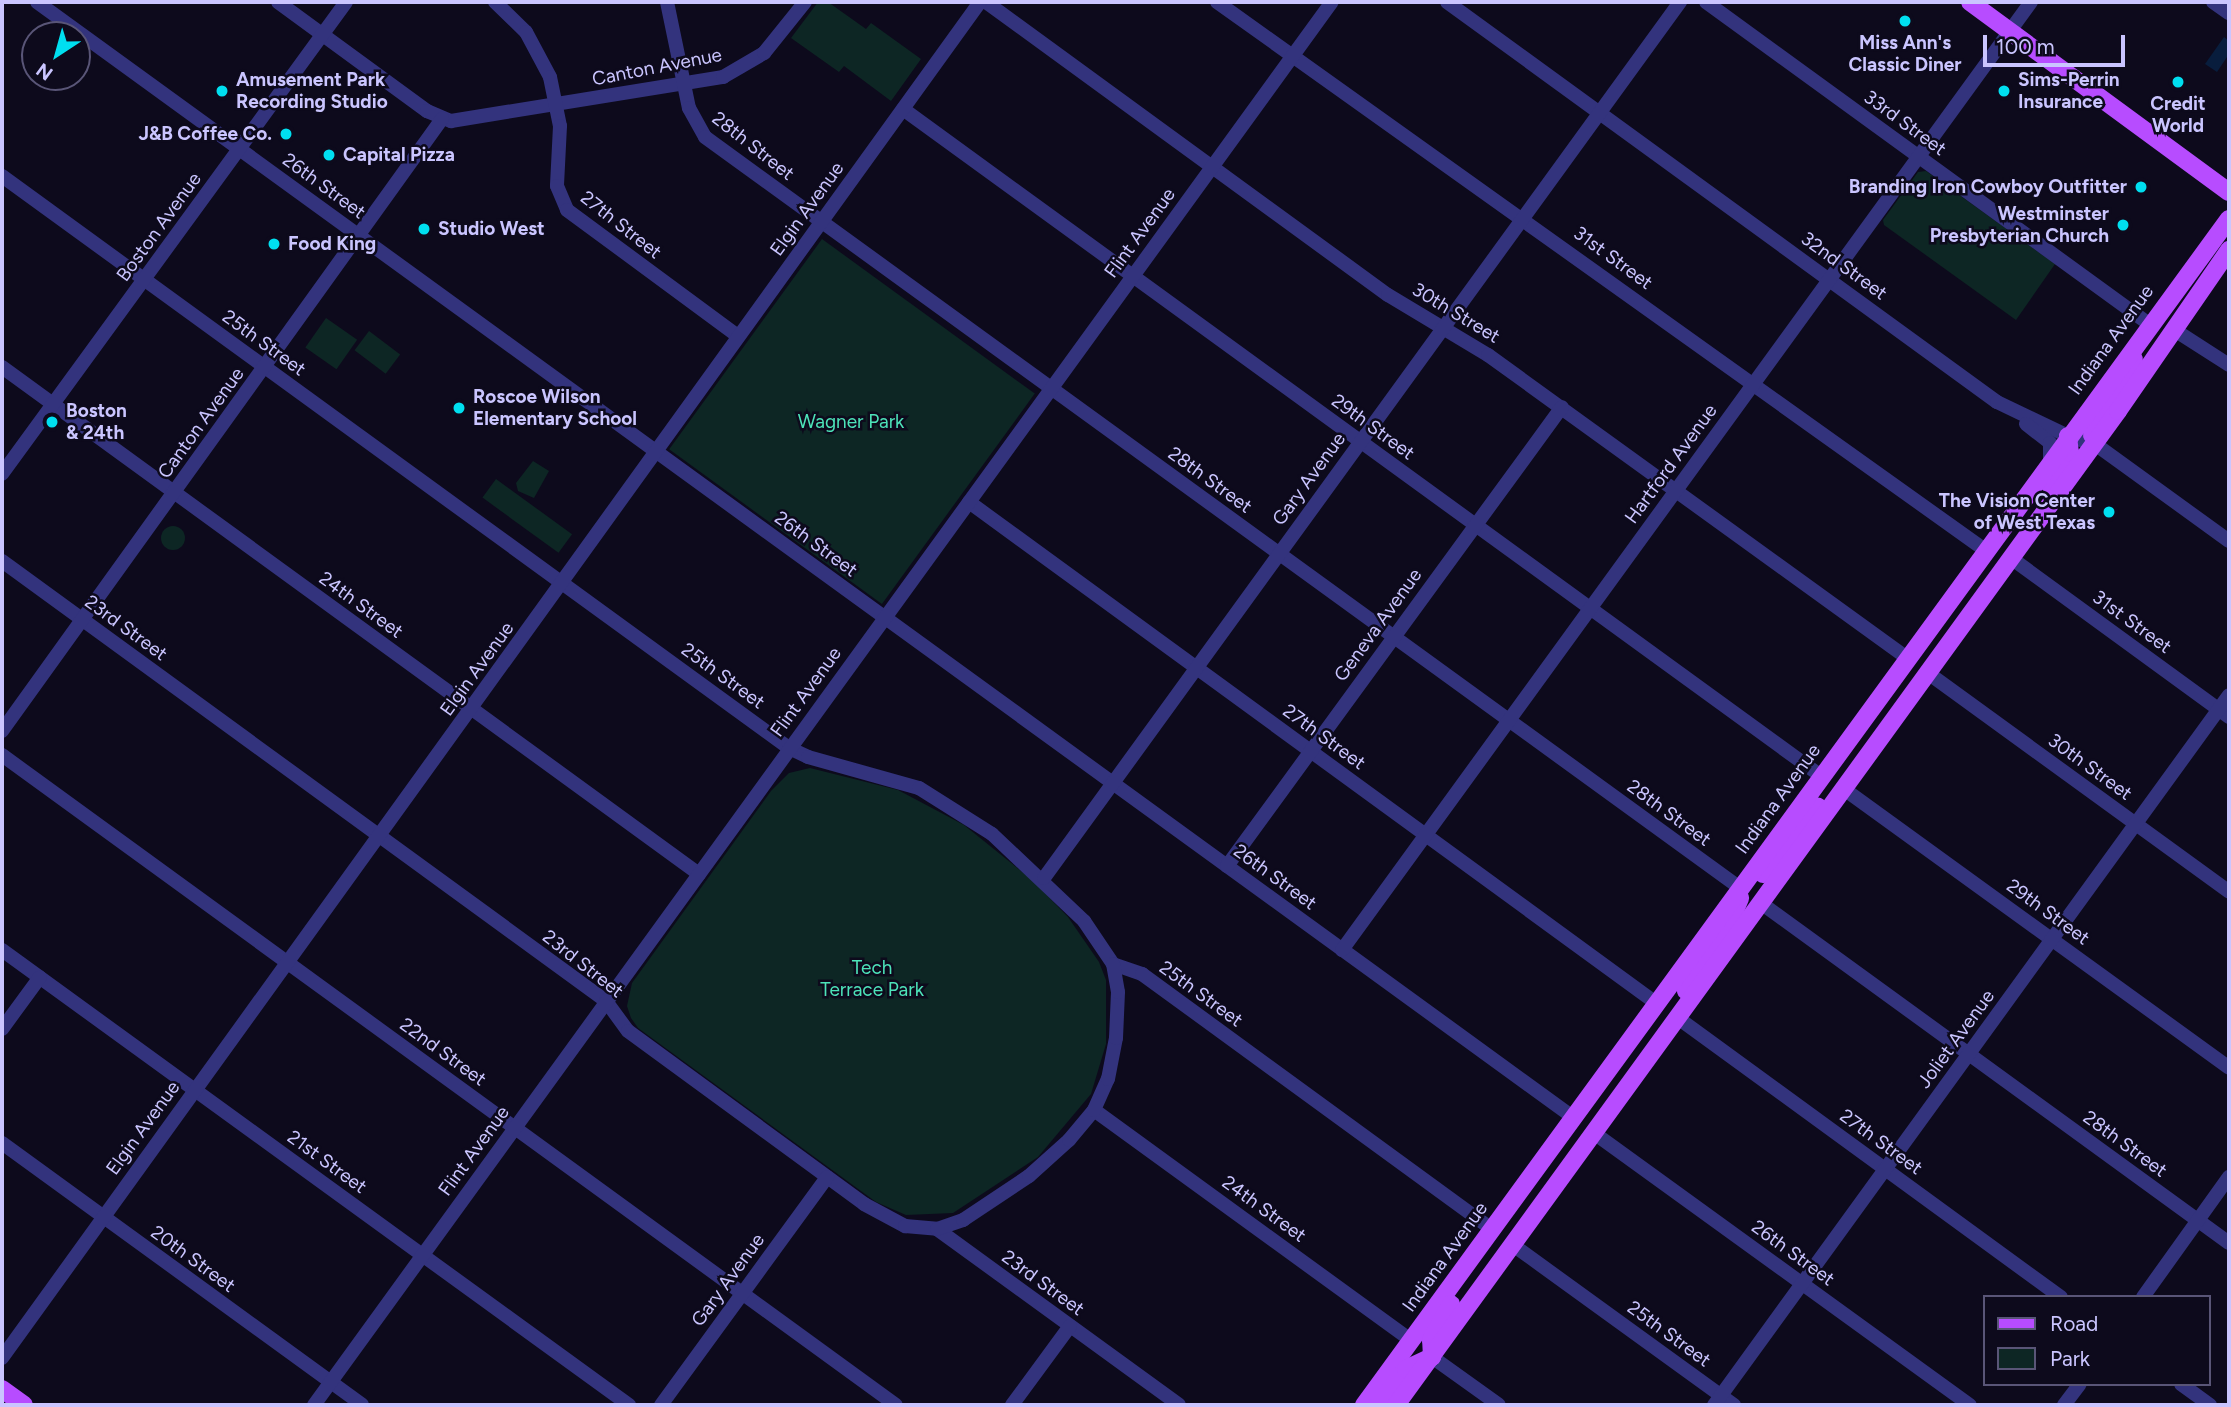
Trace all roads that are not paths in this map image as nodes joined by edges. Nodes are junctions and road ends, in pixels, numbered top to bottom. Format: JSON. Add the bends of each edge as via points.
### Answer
{"nodes":[{"id":1,"x":37,"y":2,"type":"edge"},
{"id":2,"x":278,"y":2,"type":"edge"},
{"id":3,"x":346,"y":2,"type":"edge"},
{"id":4,"x":495,"y":2,"type":"edge"},
{"id":5,"x":667,"y":2,"type":"edge"},
{"id":6,"x":805,"y":2,"type":"edge"},
{"id":7,"x":980,"y":2,"type":"edge"},
{"id":8,"x":986,"y":2,"type":"edge"},
{"id":9,"x":1217,"y":2,"type":"edge"},
{"id":10,"x":1332,"y":2,"type":"edge"},
{"id":11,"x":1447,"y":2,"type":"edge"},
{"id":12,"x":1680,"y":2,"type":"edge"},
{"id":13,"x":1706,"y":2,"type":"edge"},
{"id":14,"x":1970,"y":2,"type":"edge"},
{"id":15,"x":2031,"y":2,"type":"edge"},
{"id":16,"x":2213,"y":2,"type":"edge"},
{"id":17,"x":2229,"y":13,"type":"edge"},
{"id":18,"x":2011,"y":30,"type":"junction"},
{"id":19,"x":322,"y":34,"type":"junction"},
{"id":20,"x":1292,"y":56,"type":"junction"},
{"id":21,"x":685,"y":84,"type":"junction"},
{"id":22,"x":558,"y":105,"type":"junction"},
{"id":23,"x":903,"y":109,"type":"junction"},
{"id":24,"x":1600,"y":113,"type":"junction"},
{"id":25,"x":442,"y":119,"type":"junction"},
{"id":26,"x":239,"y":148,"type":"junction"},
{"id":27,"x":2181,"y":153,"type":"junction"},
{"id":28,"x":1919,"y":156,"type":"junction"},
{"id":29,"x":1212,"y":167,"type":"junction"},
{"id":30,"x":2,"y":176,"type":"edge"},
{"id":31,"x":2229,"y":181,"type":"edge"},
{"id":32,"x":2229,"y":192,"type":"edge"},
{"id":33,"x":2229,"y":219,"type":"edge"},
{"id":34,"x":1521,"y":221,"type":"junction"},
{"id":35,"x":821,"y":222,"type":"junction"},
{"id":36,"x":360,"y":236,"type":"junction"},
{"id":37,"x":2229,"y":250,"type":"edge"},
{"id":38,"x":1133,"y":276,"type":"junction"},
{"id":39,"x":144,"y":279,"type":"junction"},
{"id":40,"x":1829,"y":279,"type":"junction"},
{"id":41,"x":2149,"y":324,"type":"junction"},
{"id":42,"x":1443,"y":327,"type":"junction"},
{"id":43,"x":2173,"y":329,"type":"junction"},
{"id":44,"x":738,"y":336,"type":"junction"},
{"id":45,"x":2229,"y":365,"type":"edge"},
{"id":46,"x":2,"y":367,"type":"edge"},
{"id":47,"x":265,"y":367,"type":"junction"},
{"id":48,"x":1753,"y":383,"type":"junction"},
{"id":49,"x":1051,"y":388,"type":"junction"},
{"id":50,"x":1997,"y":402,"type":"junction"},
{"id":51,"x":53,"y":404,"type":"junction"},
{"id":52,"x":1562,"y":407,"type":"junction"},
{"id":53,"x":2068,"y":436,"type":"junction"},
{"id":54,"x":1360,"y":442,"type":"junction"},
{"id":55,"x":2095,"y":443,"type":"junction"},
{"id":56,"x":654,"y":450,"type":"junction"},
{"id":57,"x":2050,"y":460,"type":"junction"},
{"id":58,"x":2,"y":474,"type":"edge"},
{"id":59,"x":1676,"y":490,"type":"junction"},
{"id":60,"x":174,"y":493,"type":"junction"},
{"id":61,"x":969,"y":502,"type":"junction"},
{"id":62,"x":1475,"y":525,"type":"junction"},
{"id":63,"x":2229,"y":541,"type":"edge"},
{"id":64,"x":1985,"y":550,"type":"junction"},
{"id":65,"x":1279,"y":554,"type":"junction"},
{"id":66,"x":2011,"y":558,"type":"junction"},
{"id":67,"x":2,"y":561,"type":"edge"},
{"id":68,"x":562,"y":583,"type":"junction"},
{"id":69,"x":1590,"y":608,"type":"junction"},
{"id":70,"x":884,"y":617,"type":"junction"},
{"id":71,"x":82,"y":620,"type":"junction"},
{"id":72,"x":1393,"y":637,"type":"junction"},
{"id":73,"x":1907,"y":657,"type":"junction"},
{"id":74,"x":1196,"y":668,"type":"junction"},
{"id":75,"x":1928,"y":673,"type":"junction"},
{"id":76,"x":2229,"y":695,"type":"edge"},
{"id":77,"x":472,"y":709,"type":"junction"},
{"id":78,"x":2224,"y":713,"type":"edge"},
{"id":79,"x":1509,"y":720,"type":"junction"},
{"id":80,"x":2,"y":731,"type":"edge"},
{"id":81,"x":789,"y":748,"type":"junction"},
{"id":82,"x":1311,"y":751,"type":"junction"},
{"id":83,"x":2,"y":755,"type":"edge"},
{"id":84,"x":1821,"y":776,"type":"junction"},
{"id":85,"x":1112,"y":783,"type":"junction"},
{"id":86,"x":1844,"y":789,"type":"junction"},
{"id":87,"x":2136,"y":824,"type":"junction"},
{"id":88,"x":1426,"y":835,"type":"junction"},
{"id":89,"x":379,"y":836,"type":"junction"},
{"id":90,"x":1227,"y":866,"type":"junction"},
{"id":91,"x":699,"y":874,"type":"junction"},
{"id":92,"x":1044,"y":878,"type":"junction"},
{"id":93,"x":1740,"y":888,"type":"junction"},
{"id":94,"x":2229,"y":892,"type":"edge"},
{"id":95,"x":1761,"y":903,"type":"junction"},
{"id":96,"x":2052,"y":939,"type":"junction"},
{"id":97,"x":2,"y":950,"type":"edge"},
{"id":98,"x":1342,"y":950,"type":"junction"},
{"id":99,"x":287,"y":963,"type":"junction"},
{"id":100,"x":1113,"y":964,"type":"junction"},
{"id":101,"x":40,"y":977,"type":"junction"},
{"id":102,"x":606,"y":1001,"type":"junction"},
{"id":103,"x":1656,"y":1003,"type":"junction"},
{"id":104,"x":1678,"y":1018,"type":"junction"},
{"id":105,"x":2,"y":1029,"type":"edge"},
{"id":106,"x":1969,"y":1054,"type":"junction"},
{"id":107,"x":2229,"y":1068,"type":"edge"},
{"id":108,"x":195,"y":1090,"type":"junction"},
{"id":109,"x":1094,"y":1110,"type":"junction"},
{"id":110,"x":1573,"y":1117,"type":"junction"},
{"id":111,"x":515,"y":1128,"type":"junction"},
{"id":112,"x":1594,"y":1133,"type":"junction"},
{"id":113,"x":2,"y":1143,"type":"edge"},
{"id":114,"x":1885,"y":1169,"type":"junction"},
{"id":115,"x":827,"y":1177,"type":"junction"},
{"id":116,"x":2229,"y":1177,"type":"edge"},
{"id":117,"x":103,"y":1217,"type":"junction"},
{"id":118,"x":2198,"y":1220,"type":"junction"},
{"id":119,"x":937,"y":1229,"type":"junction"},
{"id":120,"x":1492,"y":1229,"type":"junction"},
{"id":121,"x":2229,"y":1243,"type":"edge"},
{"id":122,"x":1513,"y":1245,"type":"junction"},
{"id":123,"x":422,"y":1255,"type":"junction"},
{"id":124,"x":1802,"y":1283,"type":"junction"},
{"id":125,"x":742,"y":1293,"type":"junction"},
{"id":126,"x":2058,"y":1295,"type":"edge"},
{"id":127,"x":2144,"y":1295,"type":"edge"},
{"id":128,"x":1070,"y":1326,"type":"junction"},
{"id":129,"x":1411,"y":1340,"type":"junction"},
{"id":130,"x":1432,"y":1357,"type":"junction"},
{"id":131,"x":2,"y":1358,"type":"edge"},
{"id":132,"x":330,"y":1382,"type":"junction"},
{"id":133,"x":2078,"y":1386,"type":"edge"},
{"id":134,"x":2185,"y":1386,"type":"edge"},
{"id":135,"x":2,"y":1389,"type":"edge"},
{"id":136,"x":1718,"y":1400,"type":"edge"},
{"id":137,"x":24,"y":1405,"type":"edge"},
{"id":138,"x":314,"y":1405,"type":"edge"},
{"id":139,"x":362,"y":1405,"type":"edge"},
{"id":140,"x":629,"y":1405,"type":"edge"},
{"id":141,"x":661,"y":1405,"type":"edge"},
{"id":142,"x":896,"y":1405,"type":"edge"},
{"id":143,"x":1013,"y":1405,"type":"edge"},
{"id":144,"x":1179,"y":1405,"type":"edge"},
{"id":145,"x":1364,"y":1405,"type":"edge"},
{"id":146,"x":1378,"y":1405,"type":"edge"},
{"id":147,"x":1396,"y":1405,"type":"edge"},
{"id":148,"x":1499,"y":1405,"type":"edge"},
{"id":149,"x":1734,"y":1405,"type":"edge"},
{"id":150,"x":1970,"y":1405,"type":"edge"},
{"id":151,"x":2064,"y":1405,"type":"edge"},
{"id":152,"x":2210,"y":1405,"type":"edge"}],
"edges":[{"from":1,"to":26,"type":"street","name":"26th Street"},
{"from":2,"to":19,"type":"street"},
{"from":3,"to":19,"type":"street","name":"Boston Avenue"},
{"from":4,"to":22,"type":"street","via":[[534,44]]},
{"from":5,"to":21,"type":"street"},
{"from":6,"to":21,"type":"street","name":"Canton Avenue","via":[[774,44],[750,64],[723,77]]},
{"from":7,"to":23,"type":"street","name":"Elgin Avenue"},
{"from":8,"to":29,"type":"street","name":"30th Street"},
{"from":9,"to":20,"type":"street","name":"31st Street"},
{"from":10,"to":20,"type":"street","name":"Flint Avenue"},
{"from":11,"to":24,"type":"street","name":"32nd Street"},
{"from":12,"to":24,"type":"street","name":"Gary Avenue"},
{"from":13,"to":28,"type":"street","name":"33rd Street"},
{"from":14,"to":18,"type":"main road"},
{"from":15,"to":18,"type":"street","name":"Hartford Avenue"},
{"from":16,"to":17,"type":"street"},
{"from":18,"to":27,"type":"main road"},
{"from":18,"to":28,"type":"street","name":"Hartford Avenue"},
{"from":19,"to":25,"type":"street"},
{"from":19,"to":26,"type":"street","name":"Boston Avenue"},
{"from":20,"to":29,"type":"street","name":"Flint Avenue"},
{"from":20,"to":34,"type":"street","name":"31st Street"},
{"from":21,"to":22,"type":"street","name":"Canton Avenue"},
{"from":21,"to":35,"type":"street","name":"28th Street","via":[[694,123],[705,137]]},
{"from":22,"to":25,"type":"street","name":"Canton Avenue"},
{"from":22,"to":44,"type":"street","name":"27th Street","via":[[557,186],[567,210]]},
{"from":23,"to":35,"type":"street","name":"Elgin Avenue"},
{"from":23,"to":38,"type":"street","name":"29th Street"},
{"from":24,"to":34,"type":"street","name":"Gary Avenue"},
{"from":24,"to":40,"type":"street","name":"32nd Street"},
{"from":25,"to":36,"type":"street","name":"Canton Avenue"},
{"from":26,"to":36,"type":"street","name":"26th Street"},
{"from":26,"to":39,"type":"street","name":"Boston Avenue"},
{"from":27,"to":31,"type":"main road","via":[[2193,155]]},
{"from":27,"to":32,"type":"main road","via":[[2187,163]]},
{"from":28,"to":40,"type":"street","name":"Hartford Avenue"},
{"from":28,"to":41,"type":"street","name":"33rd Street"},
{"from":29,"to":38,"type":"street","name":"Flint Avenue"},
{"from":29,"to":42,"type":"street","name":"30th Street","via":[[1388,295]]},
{"from":30,"to":39,"type":"street","name":"25th Street"},
{"from":33,"to":41,"type":"main road","name":"Indiana Avenue"},
{"from":34,"to":42,"type":"street","name":"Gary Avenue"},
{"from":34,"to":48,"type":"street","name":"31st Street","via":[[1561,244]]},
{"from":35,"to":44,"type":"street","name":"Elgin Avenue"},
{"from":35,"to":49,"type":"street","name":"28th Street"},
{"from":36,"to":47,"type":"street","name":"Canton Avenue"},
{"from":36,"to":56,"type":"street","name":"26th Street"},
{"from":37,"to":43,"type":"main road"},
{"from":38,"to":49,"type":"street","name":"Flint Avenue"},
{"from":38,"to":54,"type":"street","name":"29th Street"},
{"from":39,"to":47,"type":"street","name":"25th Street"},
{"from":39,"to":51,"type":"street","name":"Boston Avenue"},
{"from":40,"to":48,"type":"street","name":"Hartford Avenue"},
{"from":40,"to":50,"type":"street","name":"32nd Street"},
{"from":41,"to":53,"type":"main road","name":"Indiana Avenue"},
{"from":41,"to":55,"type":"main road","via":[[2127,374],[2094,425]]},
{"from":42,"to":52,"type":"street","name":"30th Street"},
{"from":42,"to":54,"type":"street","name":"Gary Avenue"},
{"from":43,"to":45,"type":"street"},
{"from":43,"to":55,"type":"main road"},
{"from":44,"to":56,"type":"street","name":"Elgin Avenue"},
{"from":46,"to":51,"type":"street","name":"24th Street"},
{"from":47,"to":60,"type":"street","name":"Canton Avenue"},
{"from":47,"to":68,"type":"street","name":"25th Street"},
{"from":48,"to":59,"type":"street","name":"Hartford Avenue"},
{"from":48,"to":64,"type":"street","name":"31st Street"},
{"from":49,"to":61,"type":"street","name":"Flint Avenue"},
{"from":49,"to":65,"type":"street","name":"28th Street"},
{"from":50,"to":53,"type":"street","name":"32nd Street"},
{"from":50,"to":57,"type":"street","via":[[2047,441]]},
{"from":51,"to":58,"type":"street","name":"Boston Avenue"},
{"from":51,"to":60,"type":"street","name":"24th Street"},
{"from":52,"to":59,"type":"street","name":"30th Street"},
{"from":52,"to":62,"type":"street","name":"Geneva Avenue"},
{"from":53,"to":55,"type":"street","name":"32nd Street"},
{"from":53,"to":57,"type":"main road","name":"Indiana Avenue"},
{"from":53,"to":66,"type":"main road","via":[[2067,461],[2033,509]]},
{"from":54,"to":62,"type":"street","name":"29th Street"},
{"from":54,"to":65,"type":"street","name":"Gary Avenue"},
{"from":55,"to":63,"type":"street","name":"32nd Street"},
{"from":55,"to":66,"type":"main road"},
{"from":56,"to":68,"type":"street","name":"Elgin Avenue"},
{"from":56,"to":70,"type":"street","name":"26th Street"},
{"from":57,"to":64,"type":"main road","name":"Indiana Avenue"},
{"from":59,"to":69,"type":"street","name":"Hartford Avenue"},
{"from":59,"to":73,"type":"street","name":"30th Street"},
{"from":60,"to":71,"type":"street","name":"Canton Avenue"},
{"from":60,"to":77,"type":"street","name":"24th Street"},
{"from":61,"to":70,"type":"street","name":"Flint Avenue"},
{"from":61,"to":74,"type":"street","name":"27th Street"},
{"from":62,"to":69,"type":"street","name":"29th Street"},
{"from":62,"to":72,"type":"street","name":"Geneva Avenue"},
{"from":64,"to":73,"type":"main road","name":"Indiana Avenue"},
{"from":65,"to":72,"type":"street","name":"28th Street"},
{"from":65,"to":74,"type":"street","name":"Gary Avenue"},
{"from":66,"to":75,"type":"main road"},
{"from":66,"to":78,"type":"street","name":"31st Street"},
{"from":67,"to":71,"type":"street","name":"23rd Street"},
{"from":68,"to":77,"type":"street","name":"Elgin Avenue"},
{"from":68,"to":81,"type":"street","name":"25th Street"},
{"from":69,"to":79,"type":"street","name":"Hartford Avenue"},
{"from":69,"to":84,"type":"street","name":"29th Street"},
{"from":70,"to":81,"type":"street","name":"Flint Avenue"},
{"from":70,"to":85,"type":"street","name":"26th Street"},
{"from":71,"to":80,"type":"street","name":"Canton Avenue"},
{"from":71,"to":89,"type":"street","name":"23rd Street"},
{"from":72,"to":79,"type":"street","name":"28th Street"},
{"from":72,"to":82,"type":"street","name":"Geneva Avenue"},
{"from":73,"to":84,"type":"main road","name":"Indiana Avenue"},
{"from":74,"to":82,"type":"street","name":"27th Street"},
{"from":74,"to":85,"type":"street","name":"Gary Avenue"},
{"from":75,"to":86,"type":"main road"},
{"from":75,"to":87,"type":"street","name":"30th Street"},
{"from":76,"to":78,"type":"street","name":"Joliet Avenue"},
{"from":77,"to":89,"type":"street","name":"Elgin Avenue"},
{"from":77,"to":91,"type":"street","name":"24th Street"},
{"from":78,"to":87,"type":"street","name":"Joliet Avenue"},
{"from":79,"to":88,"type":"street","name":"Hartford Avenue"},
{"from":79,"to":93,"type":"street","name":"28th Street"},
{"from":81,"to":91,"type":"street","name":"Flint Avenue"},
{"from":81,"to":92,"type":"street","name":"25th Street","via":[[919,788],[992,834]]},
{"from":82,"to":88,"type":"street","name":"27th Street"},
{"from":82,"to":90,"type":"street","name":"Geneva Avenue"},
{"from":83,"to":99,"type":"street","name":"22nd Street"},
{"from":84,"to":93,"type":"main road","name":"Indiana Avenue"},
{"from":85,"to":90,"type":"street","name":"26th Street"},
{"from":85,"to":92,"type":"street","name":"Gary Avenue"},
{"from":86,"to":93,"type":"main road","via":[[1820,803],[1758,881]]},
{"from":86,"to":95,"type":"main road"},
{"from":86,"to":96,"type":"street","name":"29th Street"},
{"from":87,"to":94,"type":"street","name":"30th Street"},
{"from":87,"to":96,"type":"street","name":"Joliet Avenue"},
{"from":88,"to":98,"type":"street","name":"Hartford Avenue"},
{"from":88,"to":103,"type":"street","name":"27th Street"},
{"from":89,"to":99,"type":"street","name":"Elgin Avenue"},
{"from":89,"to":102,"type":"street","name":"23rd Street"},
{"from":90,"to":98,"type":"street","name":"26th Street"},
{"from":91,"to":102,"type":"street","name":"Flint Avenue"},
{"from":92,"to":100,"type":"street","name":"25th Street","via":[[1084,921]]},
{"from":93,"to":103,"type":"main road","name":"Indiana Avenue"},
{"from":93,"to":104,"type":"main road","via":[[1740,902],[1693,976]]},
{"from":95,"to":104,"type":"main road"},
{"from":95,"to":106,"type":"street","name":"28th Street"},
{"from":96,"to":106,"type":"street","name":"Joliet Avenue"},
{"from":96,"to":107,"type":"street","name":"29th Street"},
{"from":97,"to":101,"type":"street","name":"21st Street"},
{"from":98,"to":110,"type":"street","name":"26th Street"},
{"from":99,"to":108,"type":"street","name":"Elgin Avenue"},
{"from":99,"to":111,"type":"street","name":"22nd Street"},
{"from":100,"to":109,"type":"street","via":[[1118,992],[1116,1038],[1108,1079]]},
{"from":100,"to":120,"type":"street","name":"25th Street","via":[[1142,974]]},
{"from":101,"to":105,"type":"street"},
{"from":101,"to":108,"type":"street","name":"21st Street"},
{"from":102,"to":111,"type":"street","name":"Flint Avenue"},
{"from":102,"to":115,"type":"street","name":"23rd Street","via":[[628,1031]]},
{"from":103,"to":110,"type":"main road","name":"Indiana Avenue"},
{"from":104,"to":112,"type":"main road"},
{"from":104,"to":114,"type":"street","name":"27th Street"},
{"from":106,"to":114,"type":"street","name":"Joliet Avenue"},
{"from":106,"to":118,"type":"street","name":"28th Street"},
{"from":108,"to":117,"type":"street","name":"Elgin Avenue"},
{"from":108,"to":123,"type":"street","name":"21st Street"},
{"from":109,"to":119,"type":"street","via":[[1029,1176],[963,1220]]},
{"from":109,"to":129,"type":"street","name":"24th Street"},
{"from":110,"to":120,"type":"main road","name":"Indiana Avenue"},
{"from":111,"to":123,"type":"street","name":"Flint Avenue"},
{"from":111,"to":125,"type":"street","name":"22nd Street"},
{"from":112,"to":122,"type":"main road"},
{"from":112,"to":124,"type":"street","name":"26th Street"},
{"from":113,"to":117,"type":"street","name":"20th Street"},
{"from":114,"to":124,"type":"street","name":"Joliet Avenue"},
{"from":114,"to":126,"type":"street","name":"27th Street"},
{"from":115,"to":119,"type":"street","name":"23rd Street","via":[[890,1220]]},
{"from":115,"to":125,"type":"street","name":"Gary Avenue"},
{"from":116,"to":118,"type":"street"},
{"from":117,"to":131,"type":"street","name":"Elgin Avenue"},
{"from":117,"to":132,"type":"street","name":"20th Street"},
{"from":118,"to":121,"type":"street","name":"28th Street"},
{"from":118,"to":127,"type":"street"},
{"from":119,"to":128,"type":"street","name":"23rd Street"},
{"from":120,"to":129,"type":"main road","name":"Indiana Avenue"},
{"from":120,"to":130,"type":"main road","via":[[1483,1258],[1431,1340]]},
{"from":122,"to":130,"type":"main road"},
{"from":122,"to":136,"type":"street","name":"25th Street"},
{"from":123,"to":132,"type":"street","name":"Flint Avenue"},
{"from":123,"to":140,"type":"street","name":"21st Street"},
{"from":124,"to":136,"type":"street","name":"Joliet Avenue"},
{"from":124,"to":150,"type":"street","name":"26th Street"},
{"from":125,"to":141,"type":"street","name":"Gary Avenue"},
{"from":125,"to":142,"type":"street","name":"22nd Street"},
{"from":128,"to":143,"type":"street"},
{"from":128,"to":144,"type":"street","name":"23rd Street"},
{"from":129,"to":145,"type":"main road","name":"Indiana Avenue"},
{"from":130,"to":146,"type":"main road","via":[[1406,1369]]},
{"from":130,"to":147,"type":"main road"},
{"from":130,"to":148,"type":"street"},
{"from":132,"to":138,"type":"street","name":"Flint Avenue"},
{"from":132,"to":139,"type":"street","name":"20th Street"},
{"from":133,"to":151,"type":"street"},
{"from":134,"to":152,"type":"street"},
{"from":135,"to":137,"type":"main road"},
{"from":136,"to":149,"type":"street","name":"25th Street"}]}
